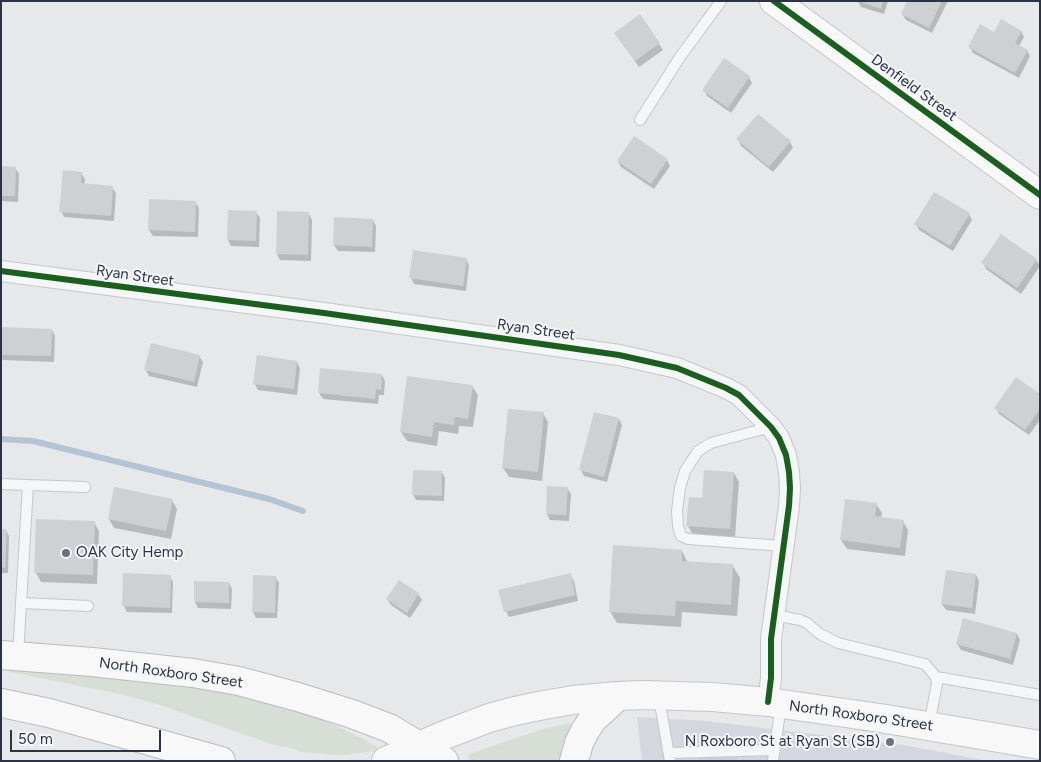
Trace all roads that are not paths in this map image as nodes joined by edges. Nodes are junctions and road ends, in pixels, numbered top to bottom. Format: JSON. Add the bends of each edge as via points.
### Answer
{"nodes":[{"id":1,"x":721,"y":1,"type":"edge"},
{"id":2,"x":774,"y":1,"type":"edge"},
{"id":3,"x":640,"y":120,"type":"dead end"},
{"id":4,"x":1040,"y":195,"type":"edge"},
{"id":5,"x":1,"y":271,"type":"edge"},
{"id":6,"x":771,"y":427,"type":"junction"},
{"id":7,"x":1,"y":484,"type":"edge"},
{"id":8,"x":28,"y":485,"type":"junction"},
{"id":9,"x":85,"y":488,"type":"dead end"},
{"id":10,"x":783,"y":546,"type":"junction"},
{"id":11,"x":22,"y":603,"type":"junction"},
{"id":12,"x":88,"y":606,"type":"dead end"},
{"id":13,"x":774,"y":616,"type":"junction"},
{"id":14,"x":10,"y":656,"type":"edge"},
{"id":15,"x":936,"y":677,"type":"junction"},
{"id":16,"x":658,"y":695,"type":"junction"},
{"id":17,"x":1040,"y":695,"type":"edge"},
{"id":18,"x":618,"y":696,"type":"junction"},
{"id":19,"x":1,"y":703,"type":"edge"},
{"id":20,"x":774,"y":703,"type":"junction"},
{"id":21,"x":929,"y":726,"type":"junction"},
{"id":22,"x":1040,"y":745,"type":"edge"},
{"id":23,"x":419,"y":746,"type":"junction"},
{"id":24,"x":773,"y":755,"type":"edge"},
{"id":25,"x":669,"y":757,"type":"edge"},
{"id":26,"x":222,"y":761,"type":"edge"},
{"id":27,"x":386,"y":761,"type":"edge"},
{"id":28,"x":444,"y":761,"type":"edge"},
{"id":29,"x":574,"y":761,"type":"edge"}],
"edges":[{"from":1,"to":3,"type":"lane"},
{"from":2,"to":4,"type":"main road","name":"Denfield Street"},
{"from":5,"to":6,"type":"street","name":"Ryan Street","via":[[619,355],[677,368],[726,388],[739,395]]},
{"from":6,"to":10,"type":"street","name":"Ryan Street","via":[[779,438],[789,472],[789,506]]},
{"from":6,"to":10,"type":"lane","via":[[711,442],[698,450],[685,471],[680,488],[678,526],[681,536],[688,539]]},
{"from":7,"to":8,"type":"lane"},
{"from":8,"to":9,"type":"lane"},
{"from":8,"to":11,"type":"lane"},
{"from":10,"to":13,"type":"street","name":"Ryan Street"},
{"from":11,"to":12,"type":"lane"},
{"from":11,"to":14,"type":"lane"},
{"from":13,"to":15,"type":"lane","via":[[800,620],[838,642],[925,664]]},
{"from":13,"to":20,"type":"street","name":"Ryan Street","via":[[771,678]]},
{"from":14,"to":23,"type":"main road","name":"North Roxboro Street","via":[[184,672],[239,681],[352,714],[389,728]]},
{"from":15,"to":17,"type":"lane"},
{"from":15,"to":21,"type":"lane"},
{"from":16,"to":18,"type":"main road","name":"North Roxboro Street"},
{"from":16,"to":20,"type":"main road","name":"North Roxboro Street"},
{"from":16,"to":25,"type":"lane"},
{"from":18,"to":23,"type":"main road","name":"North Roxboro Street","via":[[573,700],[515,712],[479,722]]},
{"from":18,"to":29,"type":"main road","via":[[592,720],[579,743]]},
{"from":19,"to":26,"type":"main road","via":[[49,713]]},
{"from":20,"to":21,"type":"main road","name":"North Roxboro Street"},
{"from":20,"to":24,"type":"lane"},
{"from":21,"to":22,"type":"main road","name":"North Roxboro Street"},
{"from":23,"to":27,"type":"main road","name":"North Roxboro Street"},
{"from":23,"to":28,"type":"main road"},
{"from":24,"to":25,"type":"lane"}]}
